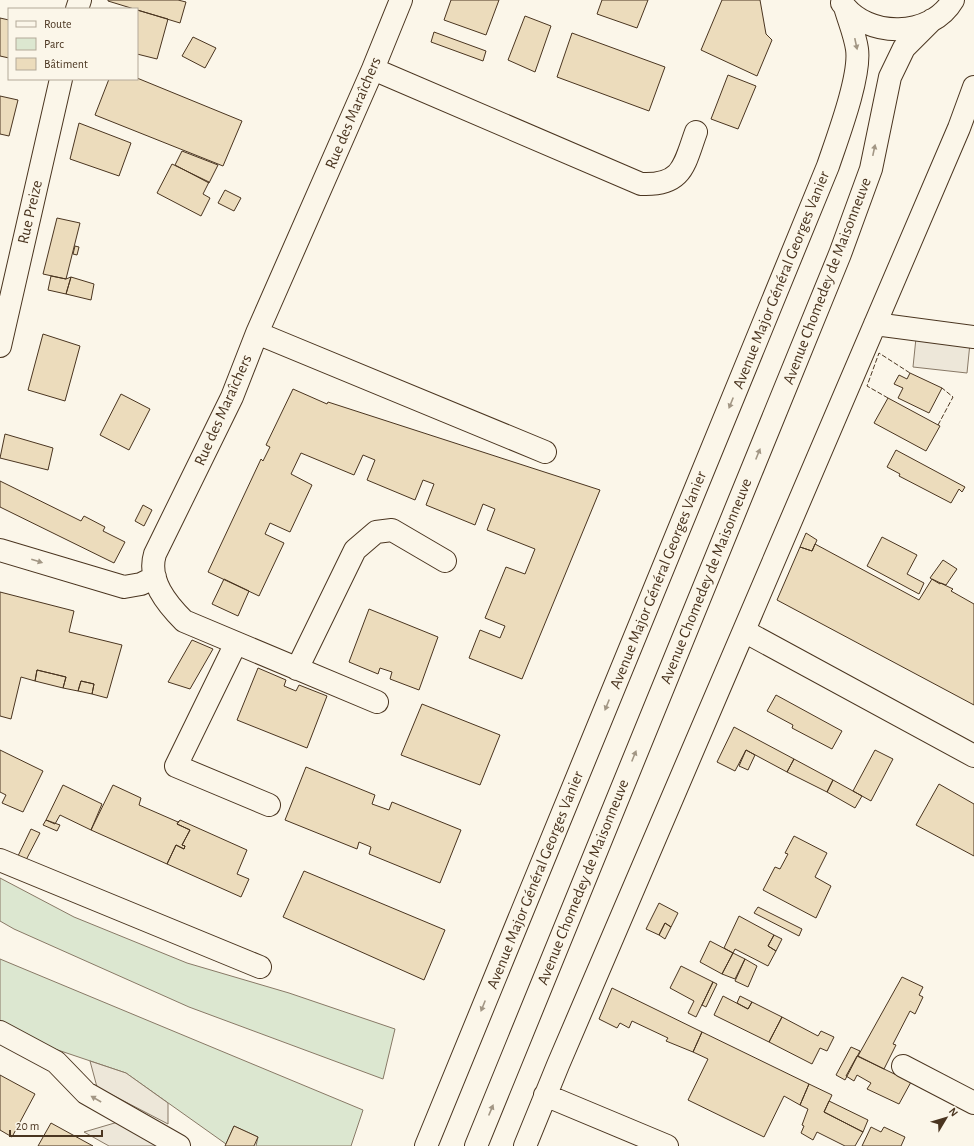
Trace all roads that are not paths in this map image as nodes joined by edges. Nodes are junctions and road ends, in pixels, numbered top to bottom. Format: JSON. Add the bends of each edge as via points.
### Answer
{"nodes":[{"id":1,"x":401,"y":0,"type":"edge"},
{"id":2,"x":953,"y":0,"type":"edge"},
{"id":3,"x":842,"y":4,"type":"edge"},
{"id":4,"x":932,"y":20,"type":"junction"},
{"id":5,"x":373,"y":70,"type":"junction"},
{"id":6,"x":61,"y":80,"type":"edge"},
{"id":7,"x":974,"y":87,"type":"edge"},
{"id":8,"x":696,"y":132,"type":"dead end"},
{"id":9,"x":875,"y":324,"type":"junction"},
{"id":10,"x":257,"y":333,"type":"junction"},
{"id":11,"x":974,"y":336,"type":"edge"},
{"id":12,"x":0,"y":346,"type":"edge"},
{"id":13,"x":545,"y":452,"type":"dead end"},
{"id":14,"x":0,"y":550,"type":"edge"},
{"id":15,"x":445,"y":561,"type":"dead end"},
{"id":16,"x":155,"y":577,"type":"junction"},
{"id":17,"x":744,"y":631,"type":"junction"},
{"id":18,"x":236,"y":644,"type":"junction"},
{"id":19,"x":297,"y":669,"type":"junction"},
{"id":20,"x":377,"y":702,"type":"dead end"},
{"id":21,"x":974,"y":756,"type":"edge"},
{"id":22,"x":269,"y":805,"type":"dead end"},
{"id":23,"x":0,"y":860,"type":"edge"},
{"id":24,"x":260,"y":967,"type":"dead end"},
{"id":25,"x":0,"y":1032,"type":"edge"},
{"id":26,"x":903,"y":1066,"type":"dead end"},
{"id":27,"x":545,"y":1095,"type":"junction"},
{"id":28,"x":974,"y":1103,"type":"edge"},
{"id":29,"x":179,"y":1146,"type":"edge"},
{"id":30,"x":426,"y":1146,"type":"edge"},
{"id":31,"x":476,"y":1146,"type":"edge"},
{"id":32,"x":525,"y":1146,"type":"edge"},
{"id":33,"x":667,"y":1146,"type":"edge"}],
"edges":[{"from":1,"to":5,"type":"street","name":"Rue des Maraîchers"},
{"from":2,"to":4,"type":"street","name":"Avenue Chomedey de Maisonneuve"},
{"from":3,"to":4,"type":"street","via":[[864,21],[892,30],[909,29]]},
{"from":3,"to":30,"type":"street","name":"Avenue Major Général Georges Vanier","one_way":true,"via":[[857,50],[844,117],[828,166]]},
{"from":31,"to":4,"type":"street","name":"Avenue Chomedey de Maisonneuve","one_way":true,"via":[[840,254],[871,169],[890,77],[904,48]]},
{"from":5,"to":8,"type":"street","via":[[642,184],[657,185],[682,172]]},
{"from":5,"to":10,"type":"street","name":"Rue des Maraîchers"},
{"from":6,"to":12,"type":"street","name":"Rue Preize"},
{"from":7,"to":9,"type":"street"},
{"from":9,"to":11,"type":"street"},
{"from":9,"to":17,"type":"street"},
{"from":10,"to":13,"type":"street"},
{"from":10,"to":16,"type":"street","name":"Rue des Maraîchers","via":[[232,396],[155,554],[152,565]]},
{"from":14,"to":16,"type":"street","one_way":true,"via":[[124,587],[141,584]]},
{"from":15,"to":19,"type":"street","via":[[392,530],[376,532],[356,550]]},
{"from":16,"to":18,"type":"street","name":"Rue des Maraîchers","via":[[169,606],[184,622]]},
{"from":17,"to":21,"type":"street"},
{"from":17,"to":27,"type":"street"},
{"from":18,"to":19,"type":"street","name":"Rue des Maraîchers"},
{"from":18,"to":22,"type":"street","via":[[176,766]]},
{"from":19,"to":20,"type":"street","name":"Rue des Maraîchers"},
{"from":23,"to":24,"type":"street"},
{"from":29,"to":25,"type":"street","one_way":true,"via":[[86,1093],[56,1062]]},
{"from":26,"to":28,"type":"street"},
{"from":27,"to":32,"type":"street"},
{"from":27,"to":33,"type":"street"}]}
